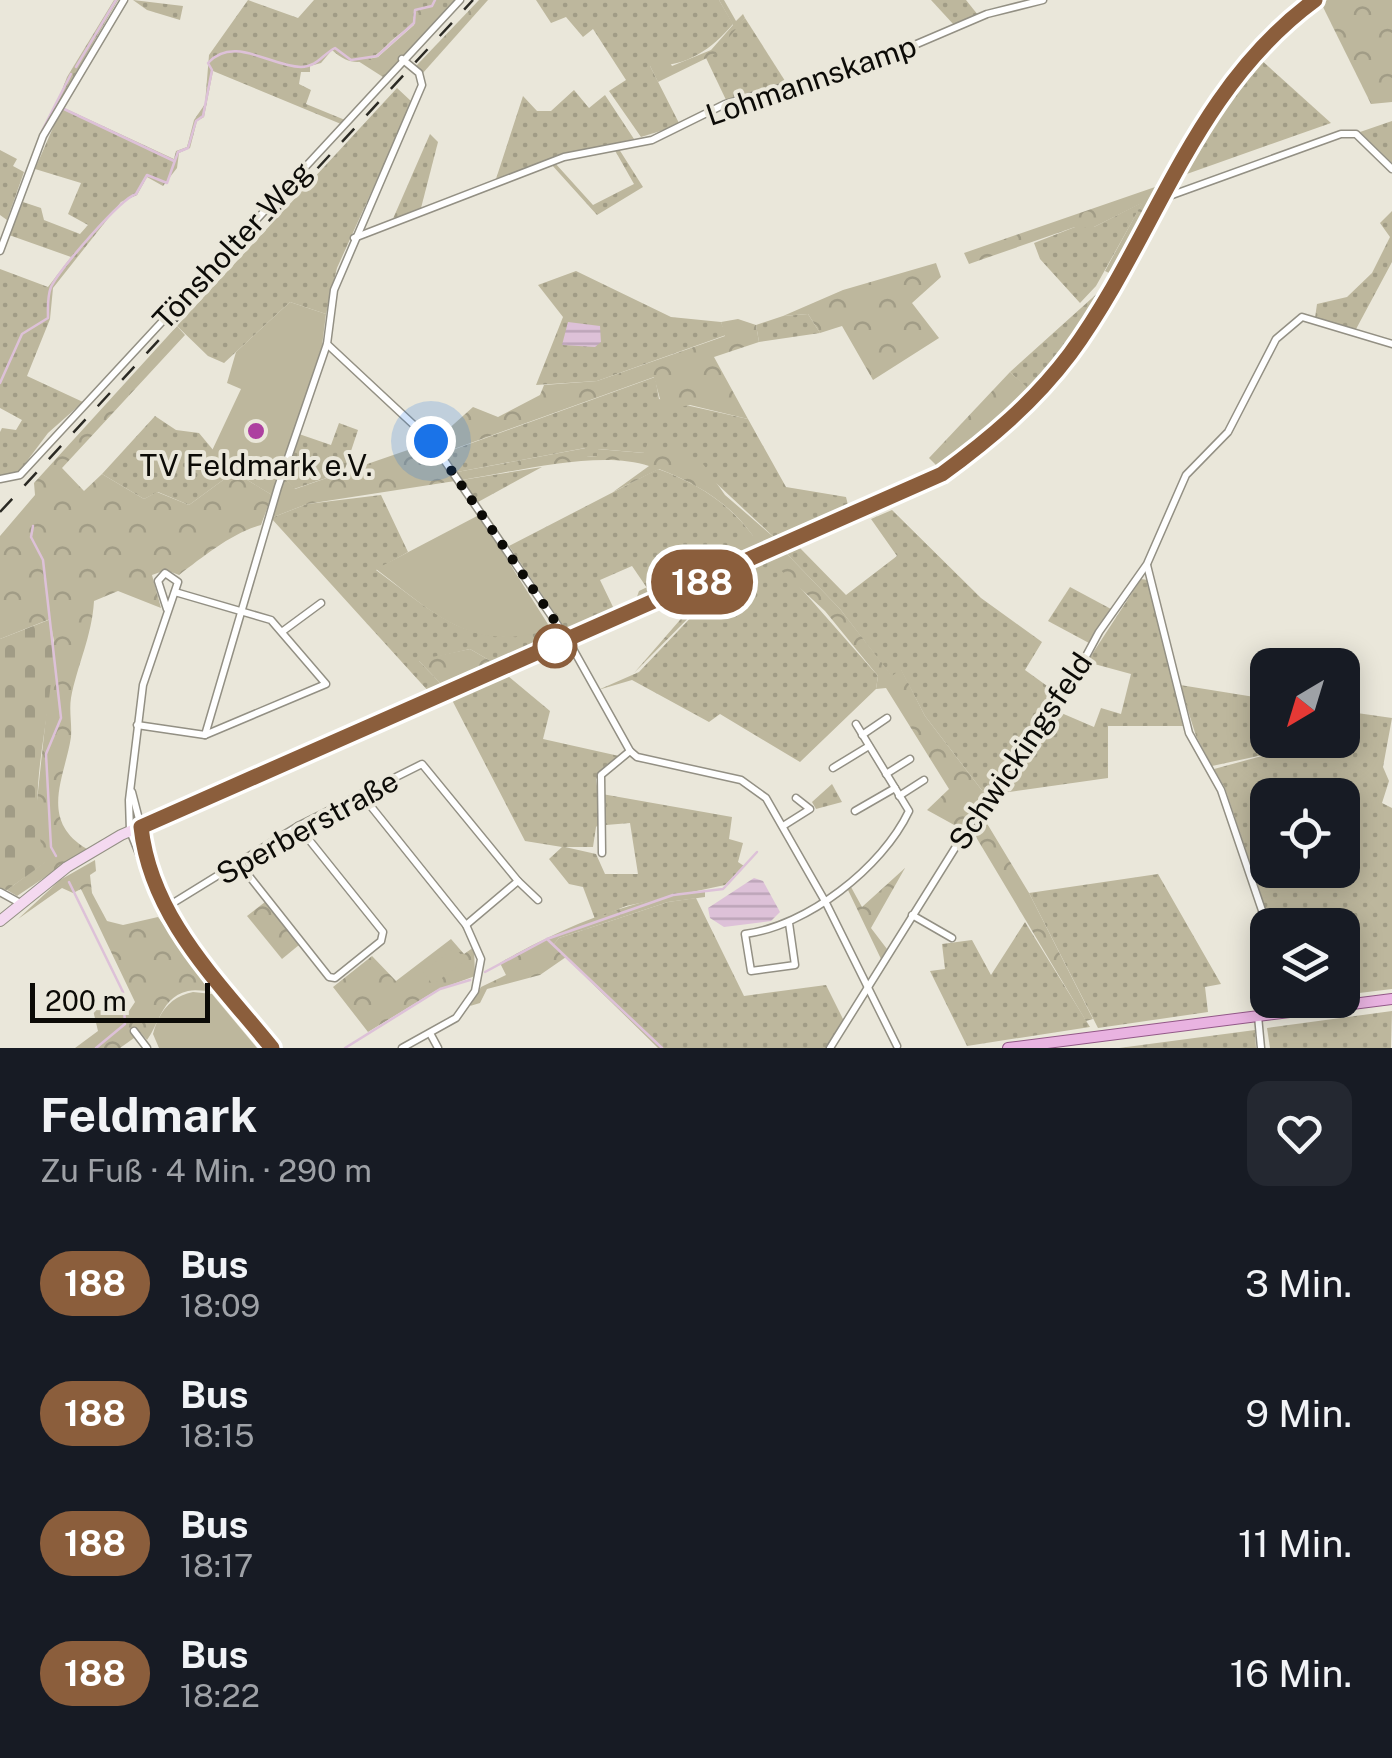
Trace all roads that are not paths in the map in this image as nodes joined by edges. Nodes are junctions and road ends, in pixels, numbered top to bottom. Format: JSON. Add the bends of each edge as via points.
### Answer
{"nodes":[{"id":1,"x":124,"y":0,"type":"edge"},
{"id":2,"x":460,"y":0,"type":"edge"},
{"id":3,"x":1044,"y":0,"type":"edge"},
{"id":4,"x":1315,"y":0,"type":"edge"},
{"id":5,"x":402,"y":59,"type":"junction"},
{"id":6,"x":1392,"y":169,"type":"edge"},
{"id":7,"x":1161,"y":200,"type":"junction"},
{"id":8,"x":354,"y":238,"type":"junction"},
{"id":9,"x":0,"y":251,"type":"edge"},
{"id":10,"x":326,"y":344,"type":"junction"},
{"id":11,"x":1392,"y":344,"type":"edge"},
{"id":12,"x":0,"y":479,"type":"edge"},
{"id":13,"x":1146,"y":564,"type":"junction"},
{"id":14,"x":174,"y":592,"type":"junction"},
{"id":15,"x":321,"y":603,"type":"dead end"},
{"id":16,"x":167,"y":609,"type":"junction"},
{"id":17,"x":240,"y":610,"type":"junction"},
{"id":18,"x":283,"y":631,"type":"junction"},
{"id":19,"x":568,"y":640,"type":"junction"},
{"id":20,"x":887,"y":718,"type":"dead end"},
{"id":21,"x":856,"y":724,"type":"dead end"},
{"id":22,"x":137,"y":726,"type":"junction"},
{"id":23,"x":205,"y":735,"type":"junction"},
{"id":24,"x":862,"y":735,"type":"junction"},
{"id":25,"x":868,"y":746,"type":"junction"},
{"id":26,"x":630,"y":751,"type":"junction"},
{"id":27,"x":910,"y":758,"type":"dead end"},
{"id":28,"x":833,"y":768,"type":"dead end"},
{"id":29,"x":886,"y":774,"type":"junction"},
{"id":30,"x":924,"y":780,"type":"dead end"},
{"id":31,"x":897,"y":792,"type":"junction"},
{"id":32,"x":361,"y":794,"type":"junction"},
{"id":33,"x":796,"y":798,"type":"dead end"},
{"id":34,"x":855,"y":811,"type":"dead end"},
{"id":35,"x":298,"y":826,"type":"junction"},
{"id":36,"x":782,"y":826,"type":"junction"},
{"id":37,"x":136,"y":829,"type":"junction"},
{"id":38,"x":602,"y":853,"type":"dead end"},
{"id":39,"x":238,"y":862,"type":"junction"},
{"id":40,"x":518,"y":881,"type":"junction"},
{"id":41,"x":0,"y":892,"type":"edge"},
{"id":42,"x":538,"y":900,"type":"dead end"},
{"id":43,"x":826,"y":903,"type":"junction"},
{"id":44,"x":20,"y":904,"type":"junction"},
{"id":45,"x":165,"y":908,"type":"junction"},
{"id":46,"x":1261,"y":908,"type":"edge"},
{"id":47,"x":912,"y":915,"type":"junction"},
{"id":48,"x":0,"y":921,"type":"edge"},
{"id":49,"x":789,"y":923,"type":"junction"},
{"id":50,"x":466,"y":925,"type":"junction"},
{"id":51,"x":952,"y":938,"type":"dead end"},
{"id":52,"x":868,"y":988,"type":"junction"},
{"id":53,"x":1392,"y":999,"type":"edge"},
{"id":54,"x":1360,"y":1001,"type":"edge"},
{"id":55,"x":1250,"y":1017,"type":"edge"},
{"id":56,"x":1258,"y":1018,"type":"edge"},
{"id":57,"x":134,"y":1032,"type":"dead end"},
{"id":58,"x":431,"y":1035,"type":"junction"},
{"id":59,"x":897,"y":1046,"type":"edge"},
{"id":60,"x":147,"y":1048,"type":"edge"},
{"id":61,"x":272,"y":1048,"type":"edge"},
{"id":62,"x":402,"y":1048,"type":"edge"},
{"id":63,"x":438,"y":1048,"type":"edge"},
{"id":64,"x":830,"y":1048,"type":"edge"},
{"id":65,"x":1008,"y":1048,"type":"edge"},
{"id":66,"x":1262,"y":1048,"type":"edge"}],
"edges":[{"from":1,"to":9,"type":"street","via":[[44,136]]},
{"from":2,"to":5,"type":"street","name":"Tönsholter Weg"},
{"from":3,"to":8,"type":"street","name":"Lohmannskamp","via":[[982,16],[884,58],[725,104],[652,140],[564,158]]},
{"from":4,"to":7,"type":"main road","via":[[1254,51],[1221,92]]},
{"from":5,"to":8,"type":"street","via":[[422,85]]},
{"from":5,"to":12,"type":"street","name":"Tönsholter Weg","via":[[20,474]]},
{"from":6,"to":7,"type":"street","via":[[1356,134],[1341,134]]},
{"from":7,"to":19,"type":"main road","via":[[1071,352],[982,446],[906,493]]},
{"from":8,"to":10,"type":"street","via":[[334,290]]},
{"from":10,"to":17,"type":"street"},
{"from":10,"to":19,"type":"street","via":[[431,441]]},
{"from":11,"to":13,"type":"street","name":"Schwickingsfeld","via":[[1302,318],[1286,328],[1228,432],[1186,475]]},
{"from":13,"to":46,"type":"street","via":[[1189,733],[1221,790]]},
{"from":13,"to":47,"type":"street","name":"Schwickingsfeld"},
{"from":14,"to":16,"type":"street"},
{"from":14,"to":16,"type":"street","via":[[178,582],[165,573],[158,581]]},
{"from":14,"to":17,"type":"street"},
{"from":15,"to":18,"type":"street"},
{"from":16,"to":22,"type":"street"},
{"from":17,"to":18,"type":"street"},
{"from":17,"to":23,"type":"street"},
{"from":18,"to":23,"type":"street","via":[[326,680],[323,688]]},
{"from":19,"to":26,"type":"street"},
{"from":19,"to":37,"type":"main road"},
{"from":20,"to":24,"type":"street"},
{"from":21,"to":24,"type":"street"},
{"from":22,"to":23,"type":"street"},
{"from":22,"to":37,"type":"street"},
{"from":24,"to":25,"type":"street"},
{"from":25,"to":28,"type":"street"},
{"from":25,"to":29,"type":"street"},
{"from":26,"to":36,"type":"street","via":[[741,780],[766,798]]},
{"from":26,"to":38,"type":"street","via":[[601,775]]},
{"from":27,"to":29,"type":"street"},
{"from":29,"to":31,"type":"street"},
{"from":30,"to":31,"type":"street"},
{"from":31,"to":34,"type":"street"},
{"from":31,"to":43,"type":"street","via":[[908,810],[905,818]]},
{"from":32,"to":35,"type":"street","name":"Sperberstraße"},
{"from":32,"to":40,"type":"street","name":"Sperberstraße","via":[[422,764]]},
{"from":32,"to":50,"type":"street"},
{"from":33,"to":36,"type":"street","via":[[810,809]]},
{"from":35,"to":39,"type":"street","name":"Sperberstraße"},
{"from":35,"to":39,"type":"street","via":[[383,932],[381,941],[335,978]]},
{"from":36,"to":43,"type":"street"},
{"from":37,"to":44,"type":"main road","via":[[67,867]]},
{"from":37,"to":45,"type":"street"},
{"from":39,"to":45,"type":"street","name":"Sperberstraße"},
{"from":40,"to":42,"type":"street","name":"Sperberstraße"},
{"from":40,"to":50,"type":"street"},
{"from":41,"to":44,"type":"street"},
{"from":43,"to":49,"type":"street"},
{"from":43,"to":52,"type":"street"},
{"from":44,"to":48,"type":"main road"},
{"from":45,"to":61,"type":"street"},
{"from":47,"to":51,"type":"street"},
{"from":47,"to":52,"type":"street","name":"Schwickingsfeld"},
{"from":49,"to":49,"type":"street","via":[[745,934],[751,971],[795,965]]},
{"from":50,"to":58,"type":"street","via":[[482,960],[475,991],[456,1018]]},
{"from":52,"to":59,"type":"street"},
{"from":52,"to":64,"type":"street","name":"Schwickingsfeld"},
{"from":53,"to":54,"type":"main road"},
{"from":55,"to":65,"type":"main road"},
{"from":56,"to":66,"type":"street"},
{"from":57,"to":60,"type":"street"},
{"from":58,"to":62,"type":"street"},
{"from":58,"to":63,"type":"street"}]}
